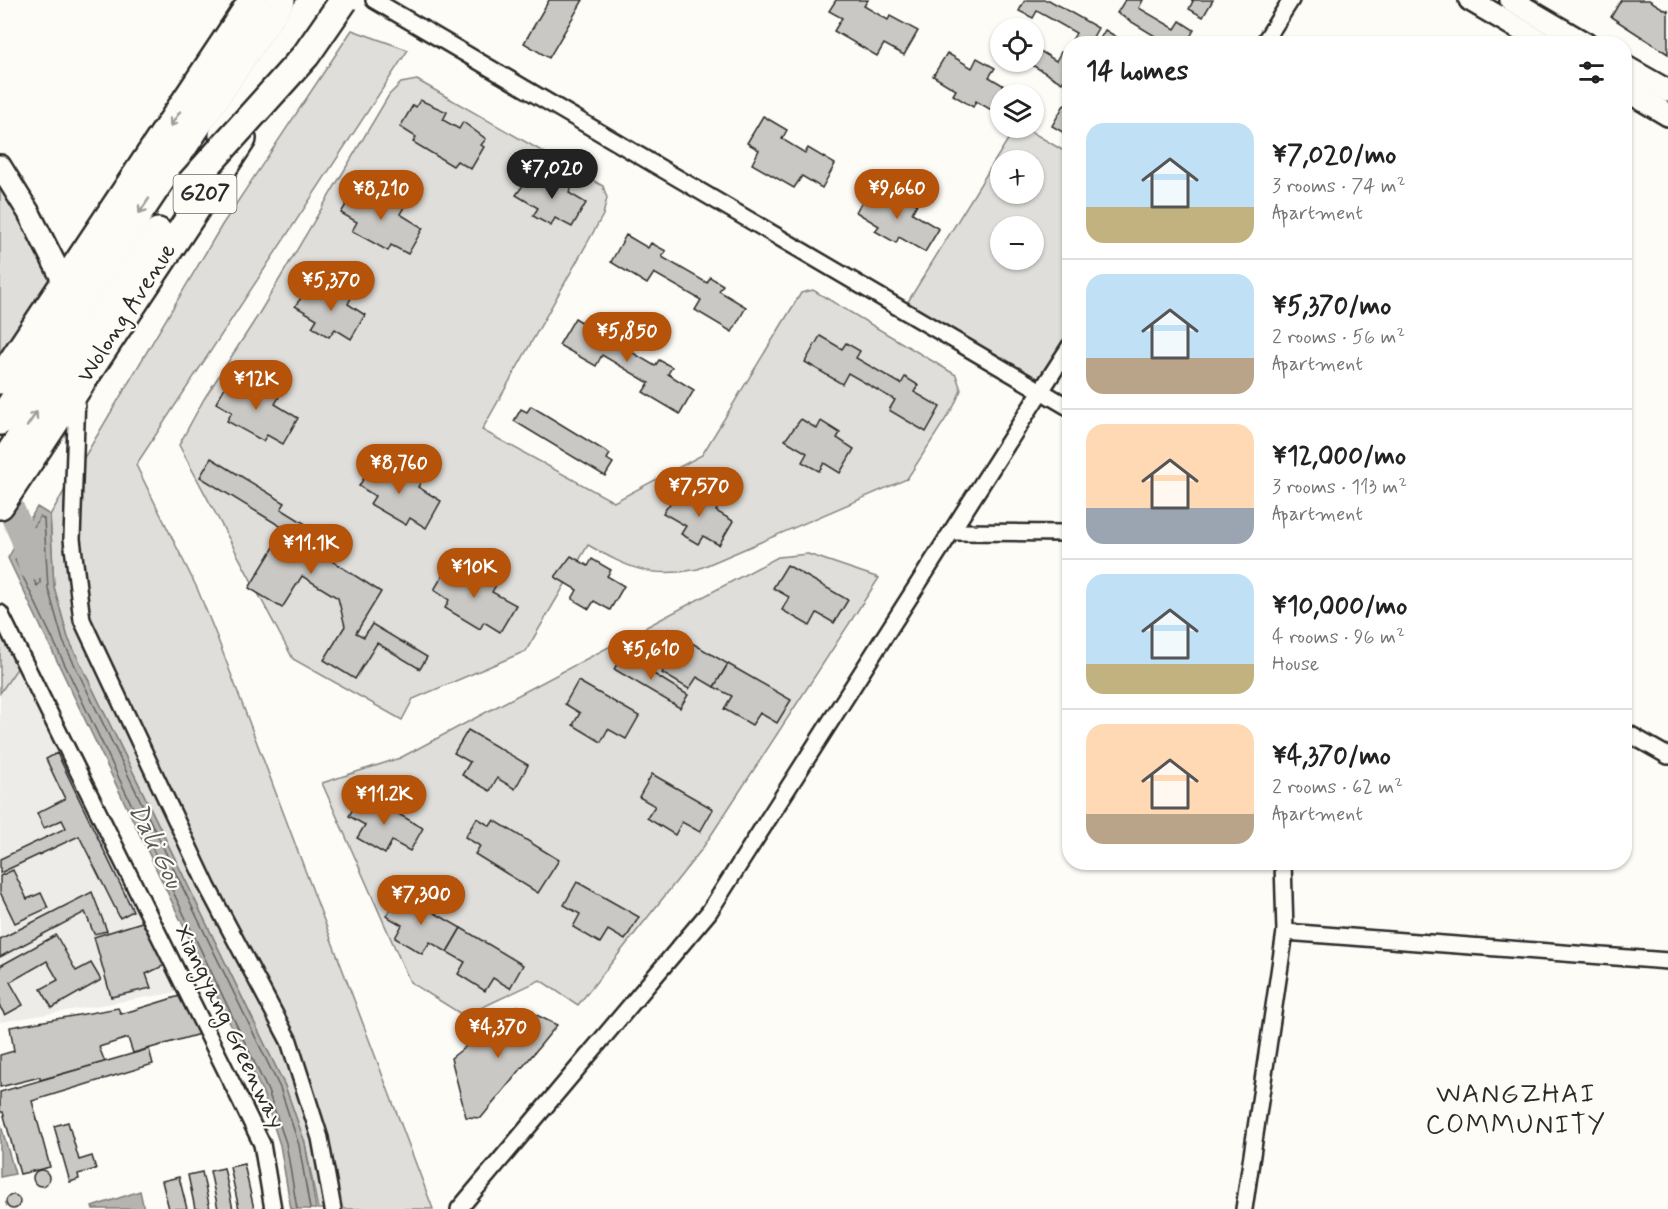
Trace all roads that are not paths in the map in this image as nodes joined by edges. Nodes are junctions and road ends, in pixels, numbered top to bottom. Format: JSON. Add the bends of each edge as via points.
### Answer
{"nodes":[{"id":1,"x":254,"y":0,"type":"edge"},
{"id":2,"x":261,"y":0,"type":"edge"},
{"id":3,"x":281,"y":0,"type":"edge"},
{"id":4,"x":313,"y":0,"type":"edge"},
{"id":5,"x":333,"y":0,"type":"edge"},
{"id":6,"x":344,"y":0,"type":"edge"},
{"id":7,"x":374,"y":0,"type":"edge"},
{"id":8,"x":1291,"y":0,"type":"edge"},
{"id":9,"x":1470,"y":0,"type":"edge"},
{"id":10,"x":1511,"y":0,"type":"edge"},
{"id":11,"x":1268,"y":36,"type":"edge"},
{"id":12,"x":1531,"y":36,"type":"edge"},
{"id":13,"x":1572,"y":36,"type":"edge"},
{"id":14,"x":1632,"y":71,"type":"edge"},
{"id":15,"x":1668,"y":91,"type":"edge"},
{"id":16,"x":1632,"y":94,"type":"edge"},
{"id":17,"x":1668,"y":115,"type":"edge"},
{"id":18,"x":0,"y":166,"type":"edge"},
{"id":19,"x":169,"y":169,"type":"junction"},
{"id":20,"x":190,"y":184,"type":"junction"},
{"id":21,"x":65,"y":284,"type":"junction"},
{"id":22,"x":1062,"y":358,"type":"edge"},
{"id":23,"x":0,"y":380,"type":"edge"},
{"id":24,"x":77,"y":388,"type":"junction"},
{"id":25,"x":1041,"y":391,"type":"junction"},
{"id":26,"x":1062,"y":403,"type":"edge"},
{"id":27,"x":0,"y":421,"type":"edge"},
{"id":28,"x":0,"y":468,"type":"edge"},
{"id":29,"x":0,"y":505,"type":"edge"},
{"id":30,"x":951,"y":532,"type":"junction"},
{"id":31,"x":1062,"y":532,"type":"edge"},
{"id":32,"x":0,"y":613,"type":"edge"},
{"id":33,"x":1632,"y":736,"type":"edge"},
{"id":34,"x":1668,"y":756,"type":"edge"},
{"id":35,"x":1283,"y":870,"type":"edge"},
{"id":36,"x":1285,"y":932,"type":"junction"},
{"id":37,"x":1668,"y":961,"type":"edge"},
{"id":38,"x":273,"y":1209,"type":"edge"},
{"id":39,"x":333,"y":1209,"type":"edge"},
{"id":40,"x":459,"y":1209,"type":"edge"},
{"id":41,"x":1244,"y":1209,"type":"edge"}],
"edges":[{"from":1,"to":21,"type":"highway","number":"G207","one_way":true},
{"from":2,"to":19,"type":"highway","via":[[231,47]]},
{"from":3,"to":19,"type":"highway"},
{"from":4,"to":20,"type":"highway","bridge":true},
{"from":5,"to":24,"type":"highway","name":"Wolong Avenue","number":"G207"},
{"from":6,"to":20,"type":"highway","bridge":true,"via":[[306,56]]},
{"from":7,"to":25,"type":"street"},
{"from":8,"to":11,"type":"street"},
{"from":9,"to":12,"type":"street"},
{"from":10,"to":13,"type":"street"},
{"from":14,"to":15,"type":"street"},
{"from":16,"to":17,"type":"street"},
{"from":18,"to":21,"type":"street"},
{"from":19,"to":27,"type":"highway","one_way":true},
{"from":28,"to":20,"type":"highway","one_way":true},
{"from":21,"to":23,"type":"highway","number":"G207"},
{"from":22,"to":25,"type":"street"},
{"from":24,"to":29,"type":"highway","name":"Wolong Avenue","number":"G207"},
{"from":24,"to":39,"type":"street","via":[[72,539],[82,620],[208,888],[289,1041],[320,1138]]},
{"from":25,"to":26,"type":"street"},
{"from":25,"to":30,"type":"street"},
{"from":30,"to":31,"type":"street"},
{"from":30,"to":40,"type":"street","via":[[709,912]]},
{"from":32,"to":38,"type":"street","name":"Xiangyang Greenway","via":[[262,1144]]},
{"from":33,"to":34,"type":"street"},
{"from":35,"to":36,"type":"street"},
{"from":36,"to":37,"type":"street"},
{"from":36,"to":41,"type":"street"}]}
